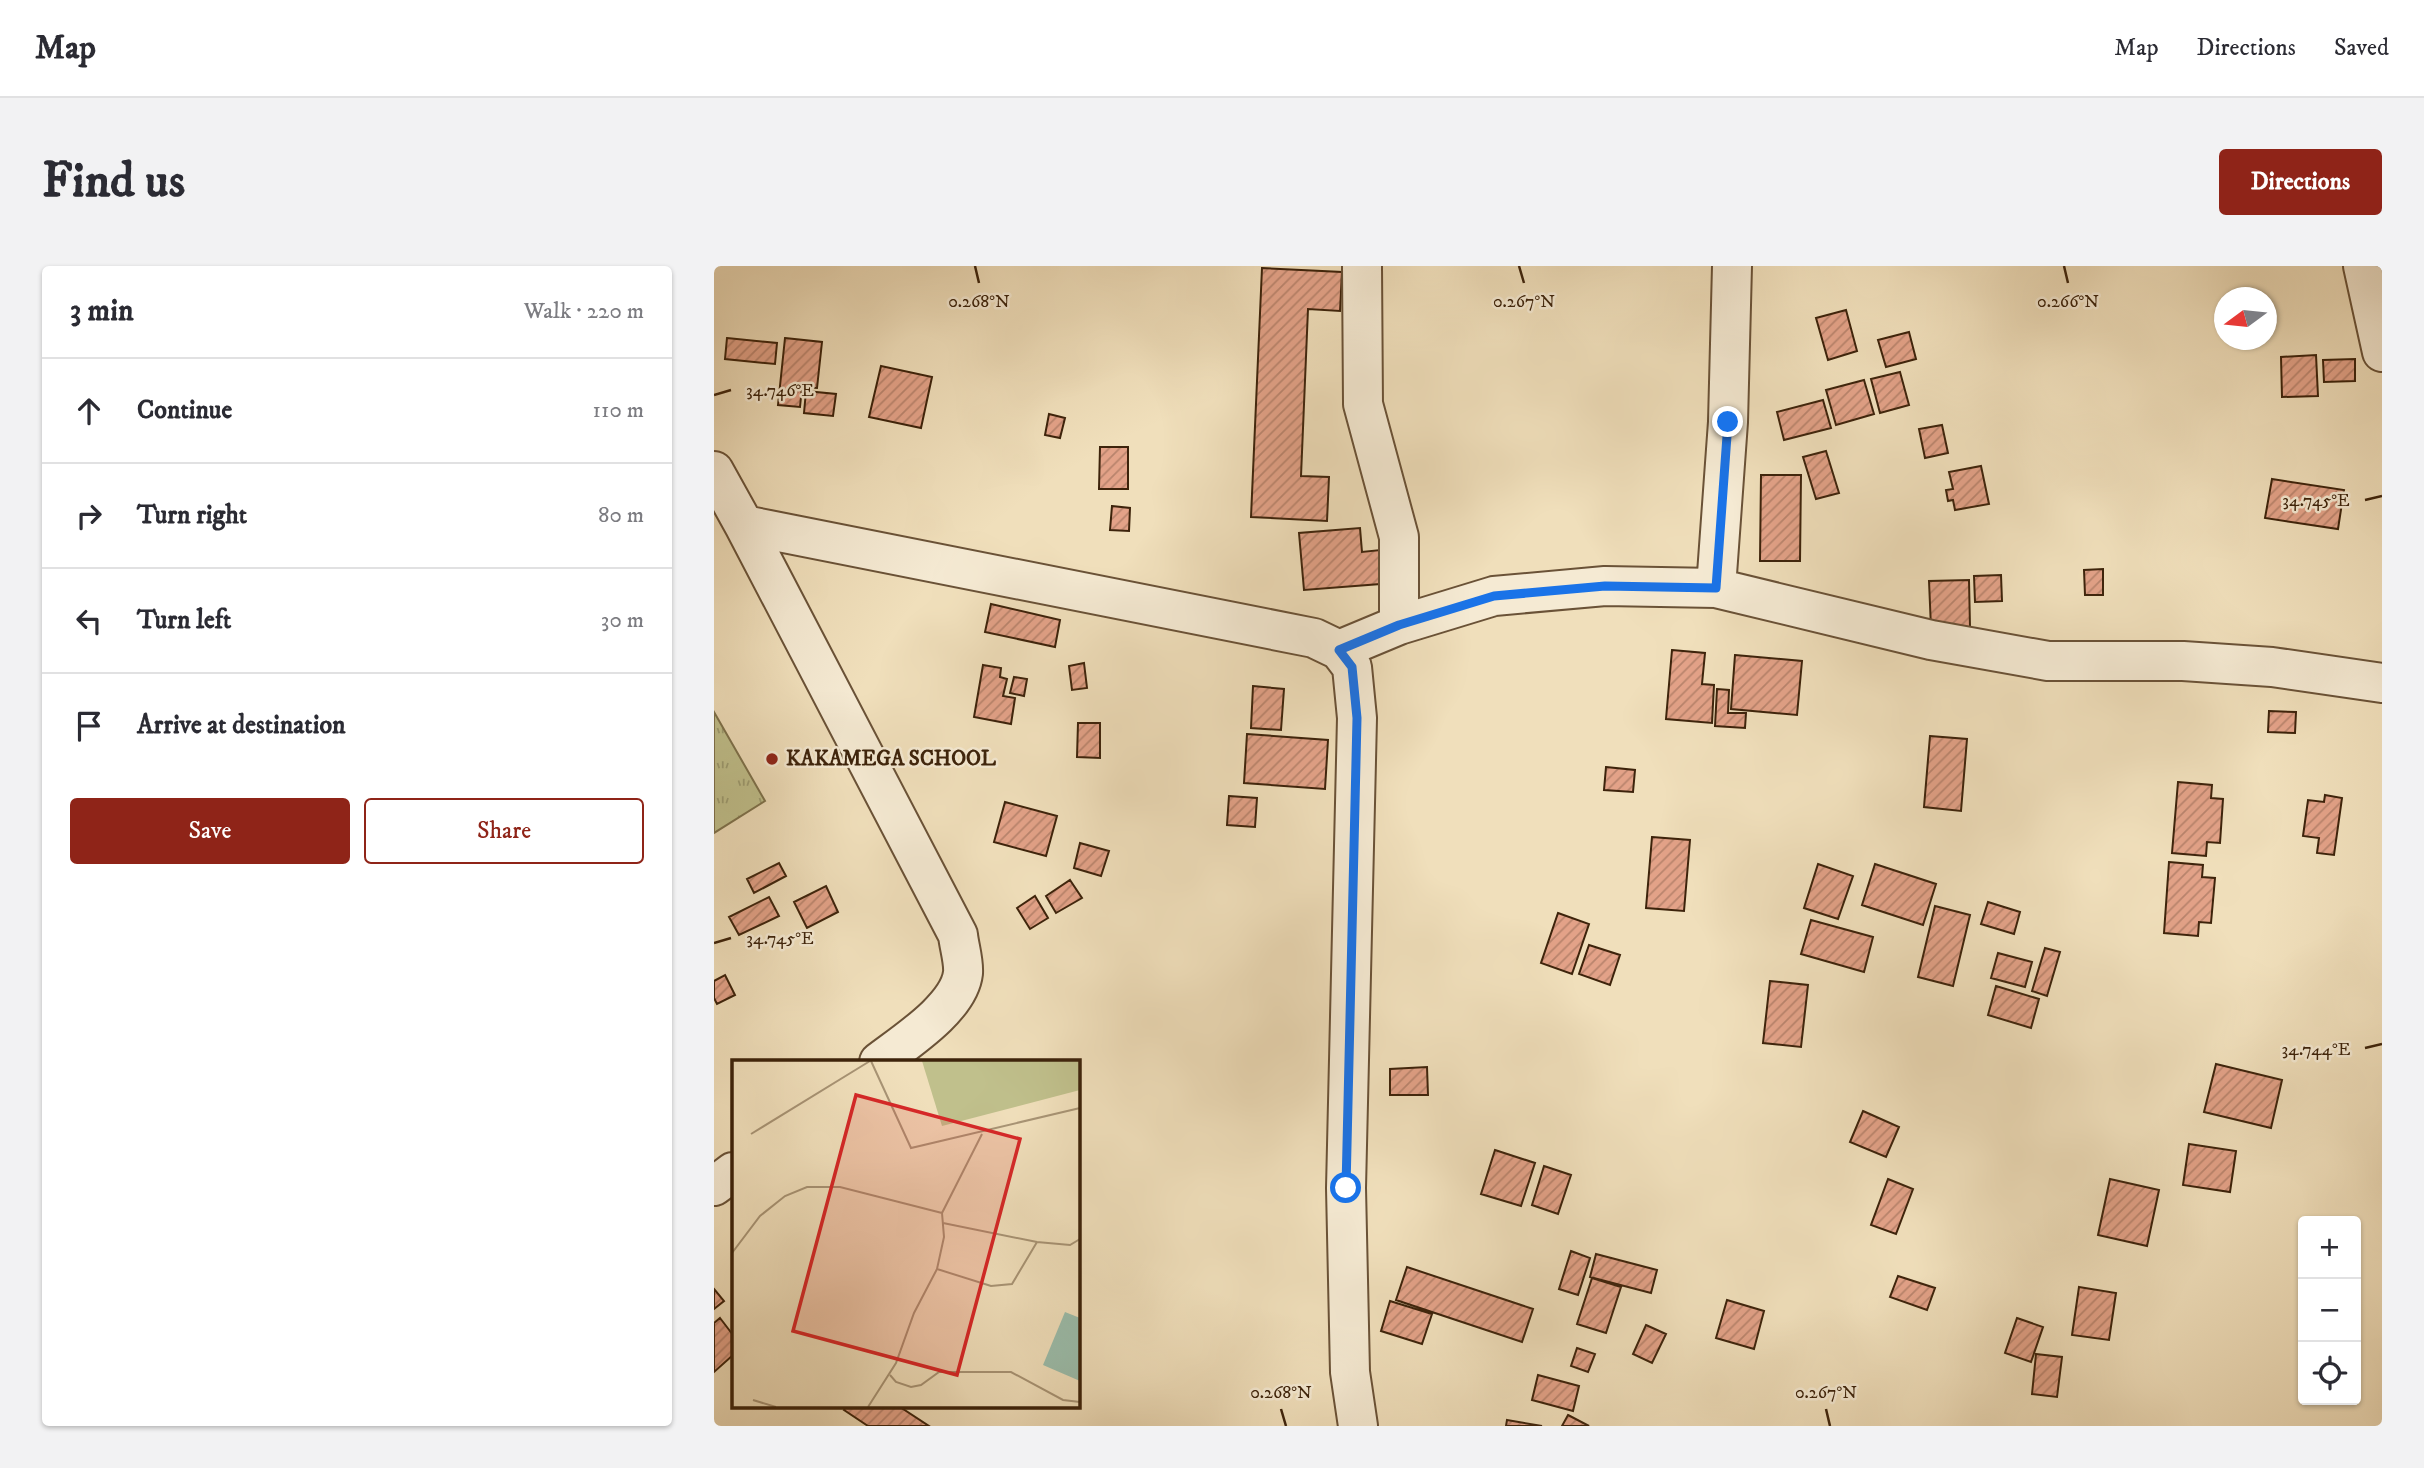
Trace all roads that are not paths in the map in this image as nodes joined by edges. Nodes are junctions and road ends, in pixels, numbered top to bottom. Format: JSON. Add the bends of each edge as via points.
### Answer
{"nodes":[{"id":1,"x":1362,"y":266,"type":"edge"},
{"id":2,"x":1732,"y":266,"type":"edge"},
{"id":3,"x":2363,"y":266,"type":"edge"},
{"id":4,"x":2382,"y":352,"type":"edge"},
{"id":5,"x":714,"y":471,"type":"edge"},
{"id":6,"x":744,"y":525,"type":"junction"},
{"id":7,"x":1716,"y":588,"type":"junction"},
{"id":8,"x":1399,"y":625,"type":"junction"},
{"id":9,"x":1339,"y":650,"type":"junction"},
{"id":10,"x":2382,"y":683,"type":"edge"},
{"id":11,"x":882,"y":1060,"type":"edge"},
{"id":12,"x":732,"y":1173,"type":"edge"},
{"id":13,"x":714,"y":1186,"type":"edge"},
{"id":14,"x":1358,"y":1426,"type":"edge"}],
"edges":[{"from":1,"to":8,"type":"street","via":[[1363,404],[1399,537]]},
{"from":2,"to":7,"type":"street","via":[[1728,422]]},
{"from":3,"to":4,"type":"street"},
{"from":5,"to":6,"type":"street"},
{"from":6,"to":9,"type":"street","via":[[1314,638]]},
{"from":6,"to":11,"type":"street","via":[[958,935],[963,973],[951,1000],[926,1027]]},
{"from":7,"to":8,"type":"street","via":[[1605,586],[1494,596]]},
{"from":7,"to":10,"type":"street","via":[[1931,640],[2048,661],[2260,666]]},
{"from":8,"to":9,"type":"street"},
{"from":9,"to":14,"type":"street","via":[[1352,667],[1357,718],[1346,1188],[1350,1372]]},
{"from":12,"to":13,"type":"street"}]}
